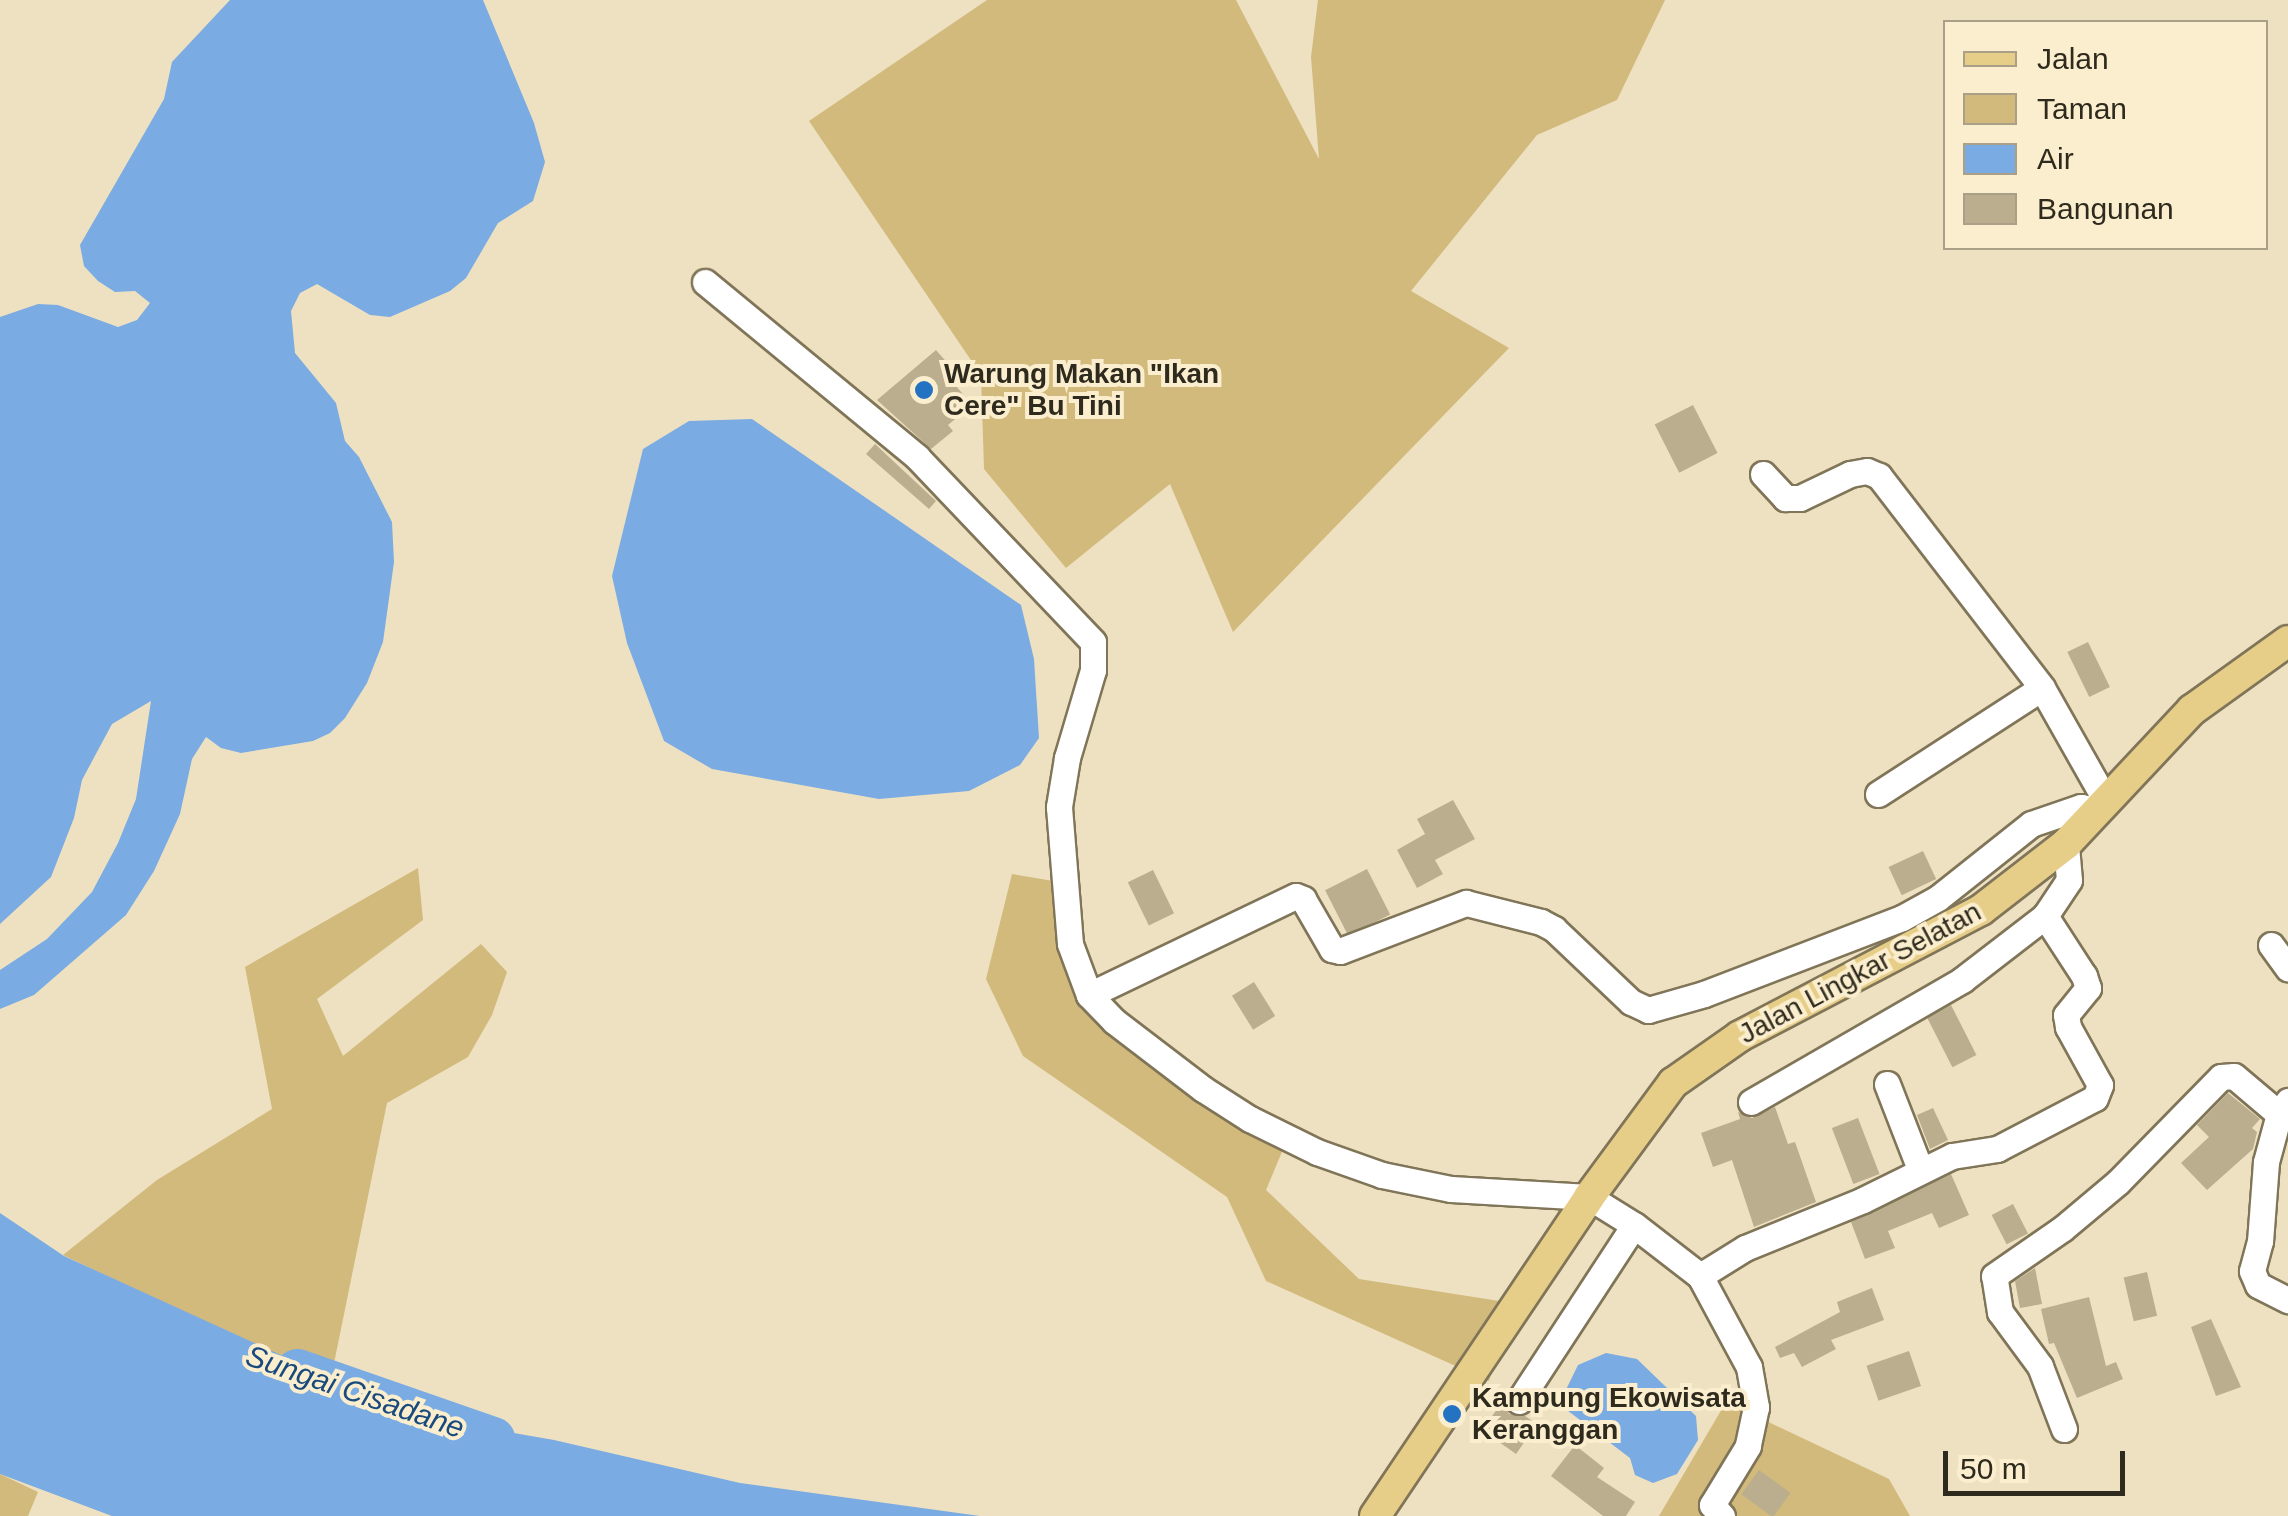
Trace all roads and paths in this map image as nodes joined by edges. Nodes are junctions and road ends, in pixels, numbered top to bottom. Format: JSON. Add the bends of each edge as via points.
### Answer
{"nodes":[{"id":1,"x":705,"y":282,"type":"dead end"},
{"id":2,"x":1764,"y":474,"type":"dead end"},
{"id":3,"x":2288,"y":641,"type":"edge"},
{"id":4,"x":2042,"y":688,"type":"junction"},
{"id":5,"x":1878,"y":794,"type":"dead end"},
{"id":6,"x":2102,"y":805,"type":"junction"},
{"id":7,"x":2066,"y":844,"type":"junction"},
{"id":8,"x":2045,"y":916,"type":"junction"},
{"id":9,"x":2271,"y":944,"type":"dead end"},
{"id":10,"x":2288,"y":968,"type":"edge"},
{"id":11,"x":1090,"y":994,"type":"junction"},
{"id":12,"x":1887,"y":1084,"type":"dead end"},
{"id":13,"x":1752,"y":1102,"type":"dead end"},
{"id":14,"x":2284,"y":1108,"type":"edge"},
{"id":15,"x":1920,"y":1169,"type":"junction"},
{"id":16,"x":1589,"y":1197,"type":"junction"},
{"id":17,"x":1634,"y":1225,"type":"junction"},
{"id":18,"x":1700,"y":1276,"type":"junction"},
{"id":19,"x":2288,"y":1300,"type":"edge"},
{"id":20,"x":1520,"y":1400,"type":"dead end"},
{"id":21,"x":2064,"y":1429,"type":"dead end"},
{"id":22,"x":1375,"y":1516,"type":"edge"},
{"id":23,"x":1722,"y":1516,"type":"edge"}],
"edges":[{"from":1,"to":11,"type":"street","via":[[917,457],[1093,642],[1096,657],[1059,807],[1070,944]]},
{"from":2,"to":4,"type":"street","via":[[1786,498],[1850,474],[1880,476]]},
{"from":3,"to":6,"type":"main road","name":"Jalan Lingkar Selatan","via":[[2192,710]]},
{"from":4,"to":5,"type":"street"},
{"from":4,"to":6,"type":"street"},
{"from":6,"to":7,"type":"main road","name":"Jalan Lingkar Selatan"},
{"from":6,"to":11,"type":"street","via":[[2031,824],[1938,898],[1902,918],[1648,1010],[1541,922],[1466,904],[1340,952],[1296,896]]},
{"from":7,"to":8,"type":"street","via":[[2069,880]]},
{"from":7,"to":16,"type":"main road","name":"Jalan Lingkar Selatan","via":[[1981,910],[1693,1066],[1656,1102]]},
{"from":8,"to":13,"type":"street","via":[[1962,980]]},
{"from":8,"to":15,"type":"street","via":[[2088,988],[2066,1016],[2100,1092],[1986,1154],[1952,1156]]},
{"from":9,"to":10,"type":"street"},
{"from":11,"to":16,"type":"street","via":[[1114,1021],[1203,1088],[1317,1152],[1451,1189]]},
{"from":12,"to":15,"type":"street"},
{"from":14,"to":19,"type":"street","via":[[2266,1162],[2252,1271],[2258,1285]]},
{"from":14,"to":21,"type":"street","via":[[2234,1076],[2221,1078],[2118,1182],[1994,1276],[2000,1312],[2040,1366]]},
{"from":15,"to":18,"type":"street","via":[[1745,1248]]},
{"from":16,"to":17,"type":"street"},
{"from":16,"to":22,"type":"main road","name":"Jalan Lingkar Selatan"},
{"from":17,"to":18,"type":"street"},
{"from":17,"to":20,"type":"street"},
{"from":18,"to":23,"type":"street","via":[[1750,1367],[1756,1408],[1748,1446],[1712,1505]]}]}
